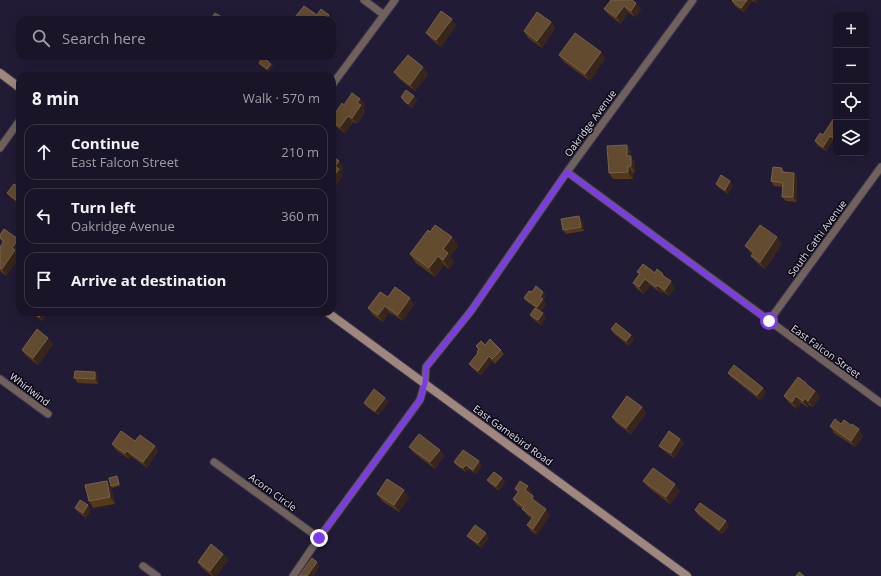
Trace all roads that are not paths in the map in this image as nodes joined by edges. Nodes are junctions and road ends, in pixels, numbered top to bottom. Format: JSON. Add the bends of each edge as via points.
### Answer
{"nodes":[{"id":1,"x":364,"y":0,"type":"edge"},
{"id":2,"x":395,"y":0,"type":"edge"},
{"id":3,"x":693,"y":0,"type":"edge"},
{"id":4,"x":384,"y":15,"type":"junction"},
{"id":5,"x":0,"y":73,"type":"edge"},
{"id":6,"x":336,"y":80,"type":"edge"},
{"id":7,"x":16,"y":85,"type":"edge"},
{"id":8,"x":16,"y":126,"type":"edge"},
{"id":9,"x":0,"y":148,"type":"edge"},
{"id":10,"x":881,"y":167,"type":"edge"},
{"id":11,"x":567,"y":172,"type":"junction"},
{"id":12,"x":333,"y":316,"type":"edge"},
{"id":13,"x":769,"y":321,"type":"junction"},
{"id":14,"x":0,"y":379,"type":"edge"},
{"id":15,"x":425,"y":383,"type":"junction"},
{"id":16,"x":881,"y":403,"type":"edge"},
{"id":17,"x":48,"y":414,"type":"dead end"},
{"id":18,"x":214,"y":462,"type":"dead end"},
{"id":19,"x":319,"y":538,"type":"junction"},
{"id":20,"x":143,"y":566,"type":"dead end"},
{"id":21,"x":157,"y":576,"type":"edge"},
{"id":22,"x":293,"y":576,"type":"edge"},
{"id":23,"x":687,"y":576,"type":"edge"}],
"edges":[{"from":1,"to":4,"type":"street"},
{"from":2,"to":4,"type":"street"},
{"from":3,"to":11,"type":"street","name":"Oakridge Avenue"},
{"from":4,"to":6,"type":"street"},
{"from":5,"to":7,"type":"main road"},
{"from":8,"to":9,"type":"street"},
{"from":10,"to":13,"type":"street","name":"South Cathi Avenue"},
{"from":11,"to":13,"type":"street","name":"East Falcon Street"},
{"from":11,"to":15,"type":"street","name":"Oakridge Avenue","via":[[471,311],[426,367]]},
{"from":12,"to":15,"type":"main road","name":"East Gamebird Road"},
{"from":13,"to":16,"type":"street","name":"East Falcon Street"},
{"from":14,"to":17,"type":"street","name":"Whirlwind"},
{"from":15,"to":19,"type":"street","name":"Oakridge Avenue","via":[[420,400]]},
{"from":15,"to":23,"type":"main road","name":"East Gamebird Road"},
{"from":18,"to":19,"type":"street","name":"Acorn Circle"},
{"from":19,"to":22,"type":"street","name":"Oakridge Avenue"},
{"from":20,"to":21,"type":"street"}]}
